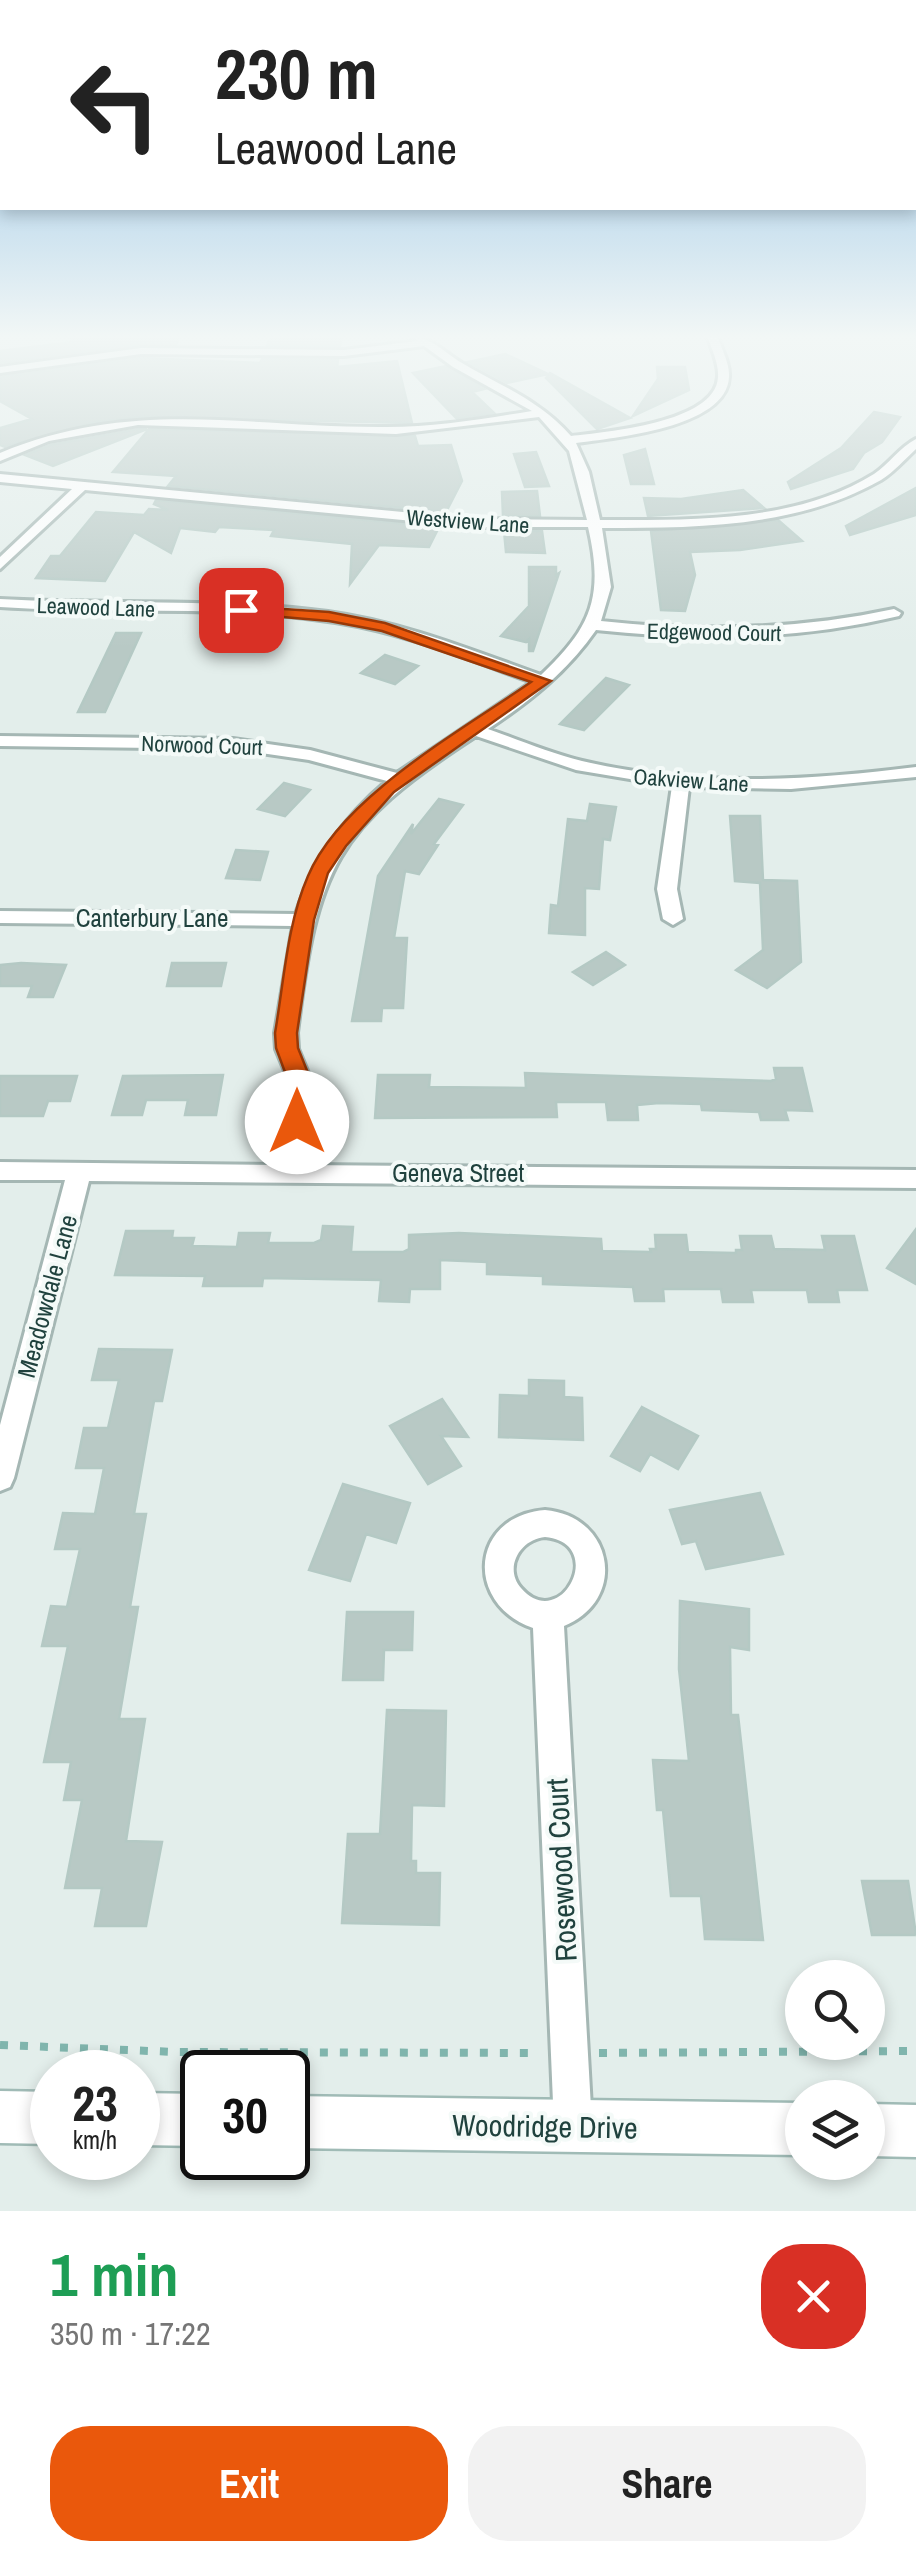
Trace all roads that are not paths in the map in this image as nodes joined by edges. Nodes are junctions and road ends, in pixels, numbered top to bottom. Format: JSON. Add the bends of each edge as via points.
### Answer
{"nodes":[{"id":1,"x":44,"y":441,"type":"edge"},
{"id":2,"x":569,"y":441,"type":"edge"},
{"id":3,"x":916,"y":443,"type":"edge"},
{"id":4,"x":0,"y":456,"type":"edge"},
{"id":5,"x":0,"y":478,"type":"edge"},
{"id":6,"x":82,"y":486,"type":"junction"},
{"id":7,"x":595,"y":526,"type":"junction"},
{"id":8,"x":0,"y":565,"type":"edge"},
{"id":9,"x":0,"y":603,"type":"edge"},
{"id":10,"x":894,"y":613,"type":"dead end"},
{"id":11,"x":592,"y":624,"type":"junction"},
{"id":12,"x":543,"y":681,"type":"junction"},
{"id":13,"x":473,"y":729,"type":"junction"},
{"id":14,"x":0,"y":741,"type":"edge"},
{"id":15,"x":916,"y":772,"type":"edge"},
{"id":16,"x":400,"y":779,"type":"junction"},
{"id":17,"x":681,"y":783,"type":"junction"},
{"id":18,"x":0,"y":918,"type":"edge"},
{"id":19,"x":673,"y":919,"type":"dead end"},
{"id":20,"x":304,"y":920,"type":"junction"},
{"id":21,"x":0,"y":1171,"type":"edge"},
{"id":22,"x":79,"y":1172,"type":"junction"},
{"id":23,"x":292,"y":1172,"type":"junction"},
{"id":24,"x":916,"y":1179,"type":"edge"},
{"id":25,"x":0,"y":1478,"type":"edge"},
{"id":26,"x":548,"y":1615,"type":"dead end"},
{"id":27,"x":0,"y":2117,"type":"edge"},
{"id":28,"x":30,"y":2118,"type":"edge"},
{"id":29,"x":310,"y":2122,"type":"edge"},
{"id":30,"x":572,"y":2126,"type":"junction"},
{"id":31,"x":785,"y":2129,"type":"edge"},
{"id":32,"x":885,"y":2130,"type":"edge"},
{"id":33,"x":916,"y":2131,"type":"edge"}],
"edges":[{"from":1,"to":4,"type":"street"},
{"from":2,"to":7,"type":"street","via":[[584,473]]},
{"from":3,"to":7,"type":"street","name":"Westview Lane","via":[[857,489],[798,508],[718,522]]},
{"from":5,"to":6,"type":"street","name":"Westview Lane"},
{"from":6,"to":7,"type":"street","name":"Westview Lane","via":[[477,523]]},
{"from":6,"to":8,"type":"street"},
{"from":7,"to":11,"type":"street","via":[[604,590]]},
{"from":9,"to":12,"type":"street","name":"Leawood Lane","via":[[329,616],[406,633]]},
{"from":10,"to":11,"type":"street","name":"Edgewood Court","via":[[756,636]]},
{"from":11,"to":12,"type":"street"},
{"from":12,"to":13,"type":"street"},
{"from":13,"to":16,"type":"street"},
{"from":13,"to":17,"type":"street","name":"Oakview Lane","via":[[562,761]]},
{"from":14,"to":16,"type":"street","name":"Norwood Court","via":[[233,744],[310,755]]},
{"from":15,"to":17,"type":"street","name":"Oakview Lane","via":[[823,783]]},
{"from":16,"to":20,"type":"street","via":[[339,842],[318,873]]},
{"from":17,"to":19,"type":"street","via":[[667,889]]},
{"from":18,"to":20,"type":"street","name":"Canterbury Lane"},
{"from":20,"to":23,"type":"street","via":[[286,1033],[300,1083]]},
{"from":21,"to":22,"type":"street","name":"Geneva Street"},
{"from":22,"to":23,"type":"street","name":"Geneva Street"},
{"from":22,"to":25,"type":"street","name":"Meadowdale Lane"},
{"from":23,"to":24,"type":"street","name":"Geneva Street"},
{"from":26,"to":30,"type":"street","name":"Rosewood Court"},
{"from":27,"to":28,"type":"street"},
{"from":29,"to":30,"type":"street","name":"Woodridge Drive"},
{"from":30,"to":31,"type":"street","name":"Woodridge Drive"},
{"from":32,"to":33,"type":"street"}]}
